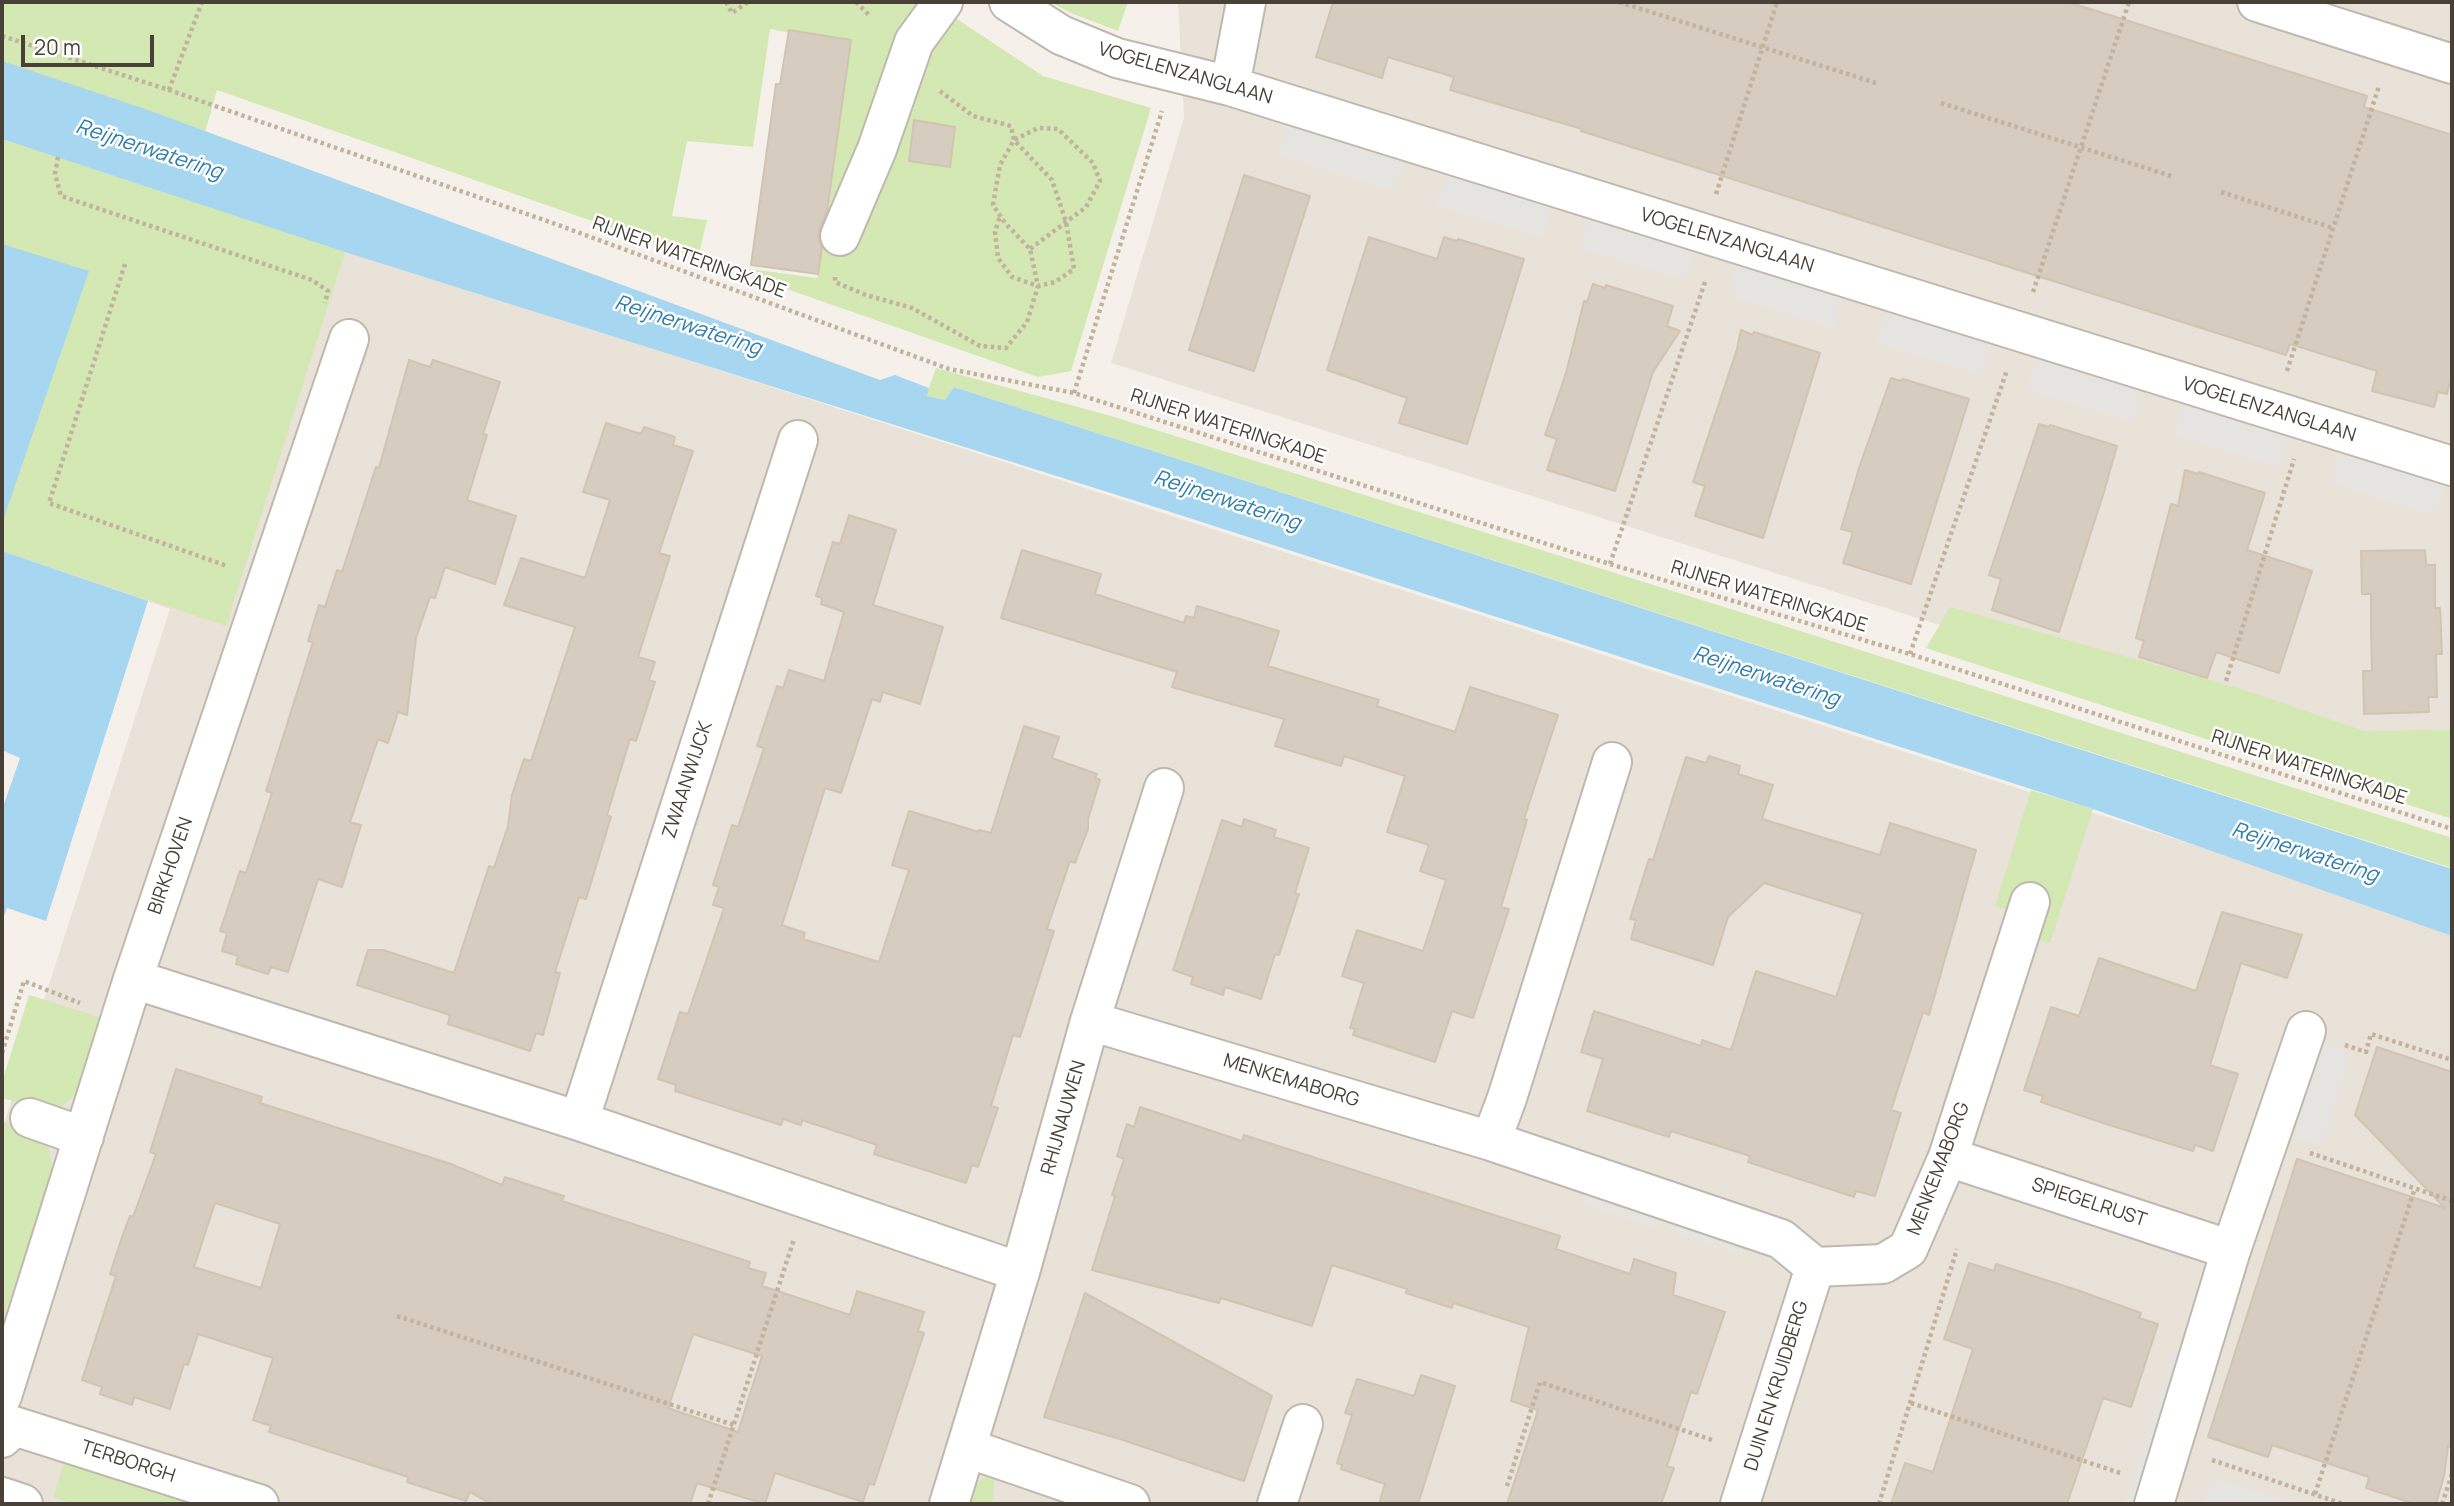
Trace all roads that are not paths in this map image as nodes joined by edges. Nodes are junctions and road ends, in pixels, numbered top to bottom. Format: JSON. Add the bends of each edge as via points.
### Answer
{"nodes":[{"id":1,"x":943,"y":2,"type":"edge"},
{"id":2,"x":1009,"y":2,"type":"edge"},
{"id":3,"x":1247,"y":2,"type":"edge"},
{"id":4,"x":2257,"y":2,"type":"edge"},
{"id":5,"x":2452,"y":64,"type":"edge"},
{"id":6,"x":1230,"y":86,"type":"junction"},
{"id":7,"x":840,"y":236,"type":"road end"},
{"id":8,"x":349,"y":339,"type":"road end"},
{"id":9,"x":797,"y":440,"type":"dead end"},
{"id":10,"x":2452,"y":466,"type":"edge"},
{"id":11,"x":1612,"y":762,"type":"dead end"},
{"id":12,"x":1164,"y":788,"type":"dead end"},
{"id":13,"x":2030,"y":902,"type":"dead end"},
{"id":14,"x":133,"y":979,"type":"junction"},
{"id":15,"x":1090,"y":1021,"type":"junction"},
{"id":16,"x":2306,"y":1031,"type":"road end"},
{"id":17,"x":30,"y":1118,"type":"dead end"},
{"id":18,"x":579,"y":1121,"type":"junction"},
{"id":19,"x":84,"y":1137,"type":"junction"},
{"id":20,"x":1491,"y":1141,"type":"junction"},
{"id":21,"x":1948,"y":1157,"type":"junction"},
{"id":22,"x":2231,"y":1250,"type":"junction"},
{"id":23,"x":1815,"y":1267,"type":"junction"},
{"id":24,"x":1020,"y":1272,"type":"junction"},
{"id":25,"x":2,"y":1396,"type":"edge"},
{"id":26,"x":1303,"y":1424,"type":"dead end"},
{"id":27,"x":2,"y":1437,"type":"edge"},
{"id":28,"x":967,"y":1448,"type":"junction"},
{"id":29,"x":2,"y":1497,"type":"edge"},
{"id":30,"x":23,"y":1504,"type":"edge"},
{"id":31,"x":259,"y":1504,"type":"edge"},
{"id":32,"x":949,"y":1504,"type":"edge"},
{"id":33,"x":1130,"y":1504,"type":"edge"},
{"id":34,"x":1277,"y":1504,"type":"edge"},
{"id":35,"x":1740,"y":1504,"type":"edge"},
{"id":36,"x":2154,"y":1504,"type":"edge"}],
"edges":[{"from":1,"to":7,"type":"street","via":[[914,42],[877,149]]},
{"from":2,"to":6,"type":"street","name":"VOGELENZANGLAAN","via":[[1062,36],[1117,58]]},
{"from":3,"to":6,"type":"street"},
{"from":4,"to":5,"type":"street"},
{"from":6,"to":10,"type":"street","name":"VOGELENZANGLAAN"},
{"from":8,"to":14,"type":"street","name":"BIRKHOVEN"},
{"from":9,"to":18,"type":"street","name":"ZWAANWIJCK"},
{"from":11,"to":20,"type":"street"},
{"from":12,"to":15,"type":"street","name":"RHIJNAUWEN"},
{"from":13,"to":21,"type":"street","name":"MENKEMABORG"},
{"from":14,"to":18,"type":"street"},
{"from":14,"to":19,"type":"street","name":"BIRKHOVEN"},
{"from":15,"to":20,"type":"street","name":"MENKEMABORG"},
{"from":15,"to":24,"type":"street","name":"RHIJNAUWEN"},
{"from":16,"to":22,"type":"street"},
{"from":17,"to":19,"type":"street"},
{"from":18,"to":24,"type":"street"},
{"from":19,"to":25,"type":"street","name":"BIRKHOVEN"},
{"from":20,"to":23,"type":"street","name":"MENKEMABORG","via":[[1781,1238]]},
{"from":21,"to":22,"type":"street","name":"SPIEGELRUST"},
{"from":21,"to":23,"type":"street","name":"MENKEMABORG","via":[[1908,1249],[1883,1264]]},
{"from":22,"to":36,"type":"street"},
{"from":23,"to":35,"type":"street","name":"DUIN EN KRUIDBERG"},
{"from":24,"to":28,"type":"street","name":"RHIJNAUWEN"},
{"from":26,"to":34,"type":"street"},
{"from":27,"to":31,"type":"street","name":"TERBORGH","via":[[14,1426]]},
{"from":28,"to":32,"type":"street","name":"RHIJNAUWEN"},
{"from":28,"to":33,"type":"street"},
{"from":29,"to":30,"type":"street"}]}
